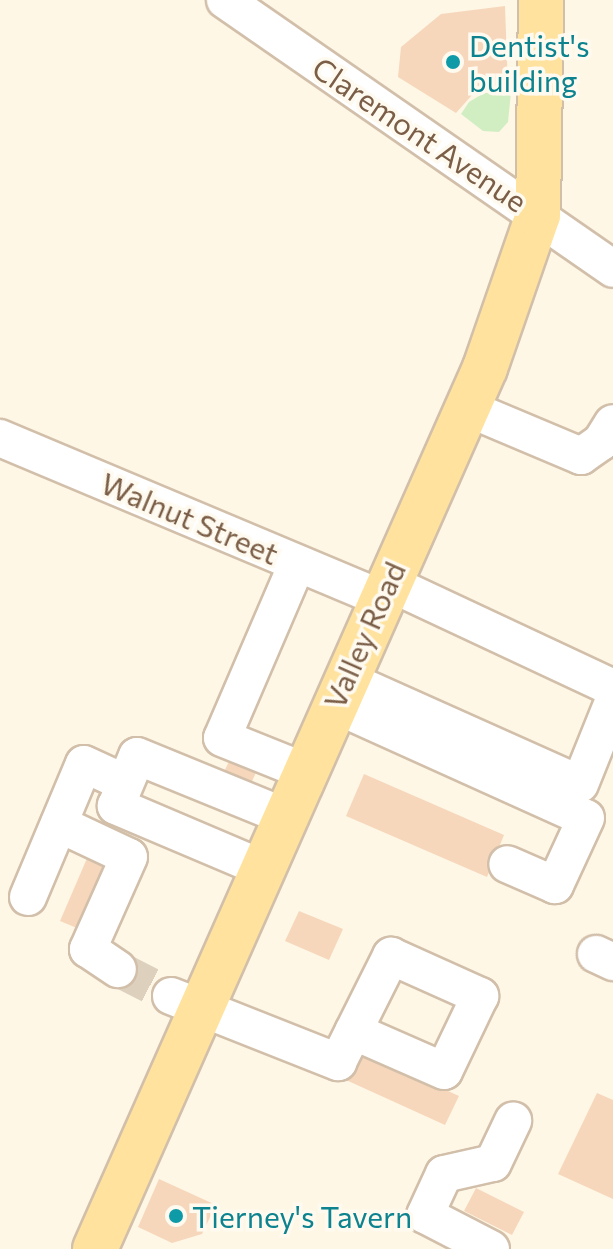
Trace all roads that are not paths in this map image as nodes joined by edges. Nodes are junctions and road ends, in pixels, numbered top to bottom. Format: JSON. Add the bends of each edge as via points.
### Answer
{"nodes":[{"id":1,"x":225,"y":0,"type":"edge"},
{"id":2,"x":541,"y":0,"type":"edge"},
{"id":3,"x":538,"y":215,"type":"junction"},
{"id":4,"x":613,"y":269,"type":"edge"},
{"id":5,"x":467,"y":408,"type":"junction"},
{"id":6,"x":613,"y":423,"type":"edge"},
{"id":7,"x":0,"y":438,"type":"edge"},
{"id":8,"x":297,"y":564,"type":"junction"},
{"id":9,"x":384,"y":590,"type":"junction"},
{"id":10,"x":613,"y":688,"type":"edge"},
{"id":11,"x":339,"y":692,"type":"junction"},
{"id":12,"x":613,"y":702,"type":"edge"},
{"id":13,"x":304,"y":771,"type":"junction"},
{"id":14,"x":125,"y":783,"type":"junction"},
{"id":15,"x":284,"y":816,"type":"junction"},
{"id":16,"x":59,"y":824,"type":"junction"},
{"id":17,"x":507,"y":864,"type":"dead end"},
{"id":18,"x":262,"y":868,"type":"junction"},
{"id":19,"x":28,"y":897,"type":"dead end"},
{"id":20,"x":118,"y":969,"type":"tunnel mouth"},
{"id":21,"x":186,"y":1003,"type":"junction"},
{"id":22,"x":353,"y":1031,"type":"dead end"},
{"id":23,"x":513,"y":1121,"type":"dead end"},
{"id":24,"x":95,"y":1249,"type":"edge"},
{"id":25,"x":491,"y":1249,"type":"edge"}],
"edges":[{"from":1,"to":3,"type":"street","name":"Claremont Avenue"},
{"from":2,"to":3,"type":"main road","name":"Valley Road"},
{"from":3,"to":4,"type":"street","name":"Claremont Avenue"},
{"from":3,"to":5,"type":"main road","name":"Valley Road"},
{"from":5,"to":6,"type":"street","via":[[581,456],[601,442]]},
{"from":5,"to":9,"type":"main road","name":"Valley Road"},
{"from":7,"to":8,"type":"street","name":"Walnut Street"},
{"from":8,"to":9,"type":"street","name":"Walnut Street"},
{"from":8,"to":13,"type":"street","via":[[222,738]]},
{"from":9,"to":10,"type":"street","name":"Walnut Street"},
{"from":9,"to":11,"type":"main road","name":"Valley Road"},
{"from":11,"to":12,"type":"street","via":[[580,784]]},
{"from":11,"to":13,"type":"main road","name":"Valley Road"},
{"from":11,"to":17,"type":"street","via":[[586,818],[555,885]]},
{"from":13,"to":15,"type":"main road","name":"Valley Road"},
{"from":14,"to":15,"type":"street","via":[[137,756]]},
{"from":14,"to":16,"type":"street","via":[[84,764]]},
{"from":14,"to":18,"type":"street","via":[[116,806]]},
{"from":15,"to":18,"type":"main road","name":"Valley Road"},
{"from":16,"to":19,"type":"street"},
{"from":16,"to":20,"type":"street","via":[[129,857],[88,949]]},
{"from":18,"to":21,"type":"main road","name":"Valley Road"},
{"from":21,"to":22,"type":"street","via":[[338,1062]]},
{"from":21,"to":24,"type":"main road","name":"Valley Road"},
{"from":23,"to":25,"type":"street","via":[[493,1163],[444,1174],[425,1215]]}]}
